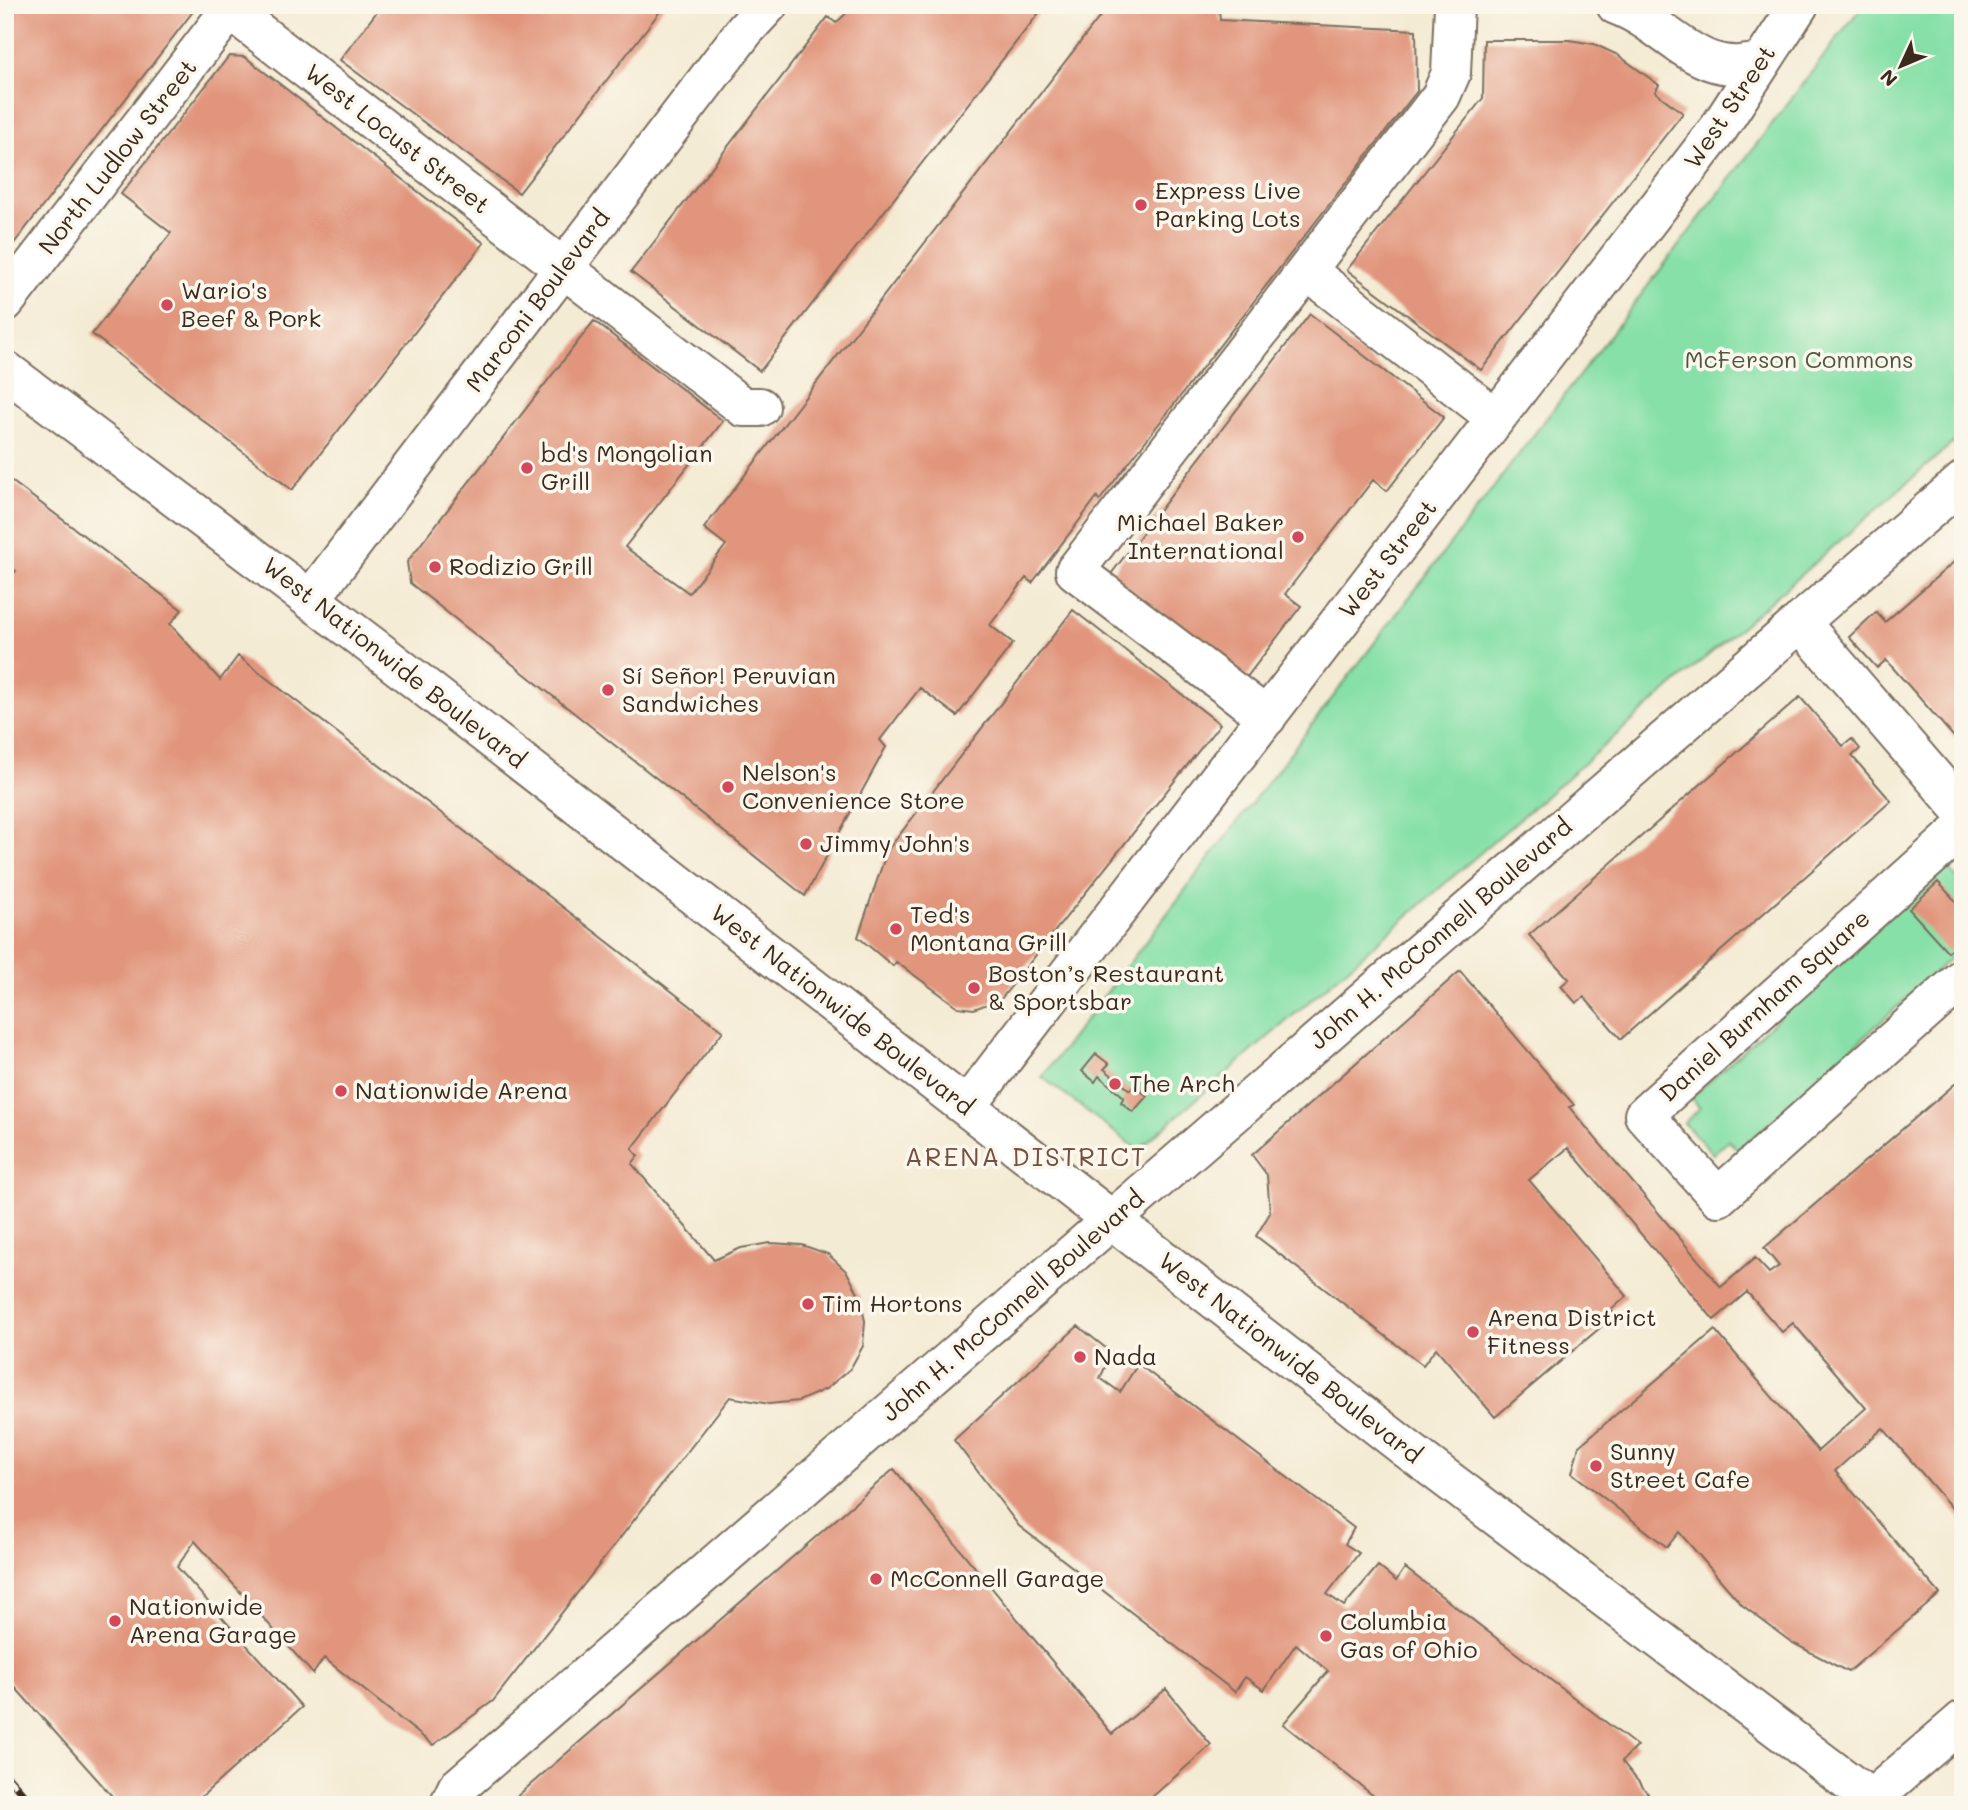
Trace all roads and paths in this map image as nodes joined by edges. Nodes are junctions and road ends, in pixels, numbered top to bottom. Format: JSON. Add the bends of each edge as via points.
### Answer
{"nodes":[{"id":1,"x":768,"y":5,"type":"edge"},
{"id":2,"x":1454,"y":5,"type":"edge"},
{"id":3,"x":1616,"y":5,"type":"edge"},
{"id":4,"x":1799,"y":5,"type":"edge"},
{"id":5,"x":230,"y":10,"type":"joint"},
{"id":6,"x":1762,"y":61,"type":"junction"},
{"id":7,"x":564,"y":267,"type":"junction"},
{"id":8,"x":1307,"y":271,"type":"junction"},
{"id":9,"x":5,"y":302,"type":"edge"},
{"id":10,"x":5,"y":370,"type":"edge"},
{"id":11,"x":760,"y":407,"type":"dead end"},
{"id":12,"x":1496,"y":418,"type":"junction"},
{"id":13,"x":1963,"y":481,"type":"edge"},
{"id":14,"x":310,"y":600,"type":"junction"},
{"id":15,"x":1800,"y":622,"type":"junction"},
{"id":16,"x":1266,"y":717,"type":"junction"},
{"id":17,"x":1963,"y":811,"type":"edge"},
{"id":18,"x":1963,"y":828,"type":"edge"},
{"id":19,"x":1963,"y":978,"type":"edge"},
{"id":20,"x":967,"y":1106,"type":"junction"},
{"id":21,"x":1113,"y":1219,"type":"junction"},
{"id":22,"x":1963,"y":1720,"type":"edge"},
{"id":23,"x":1871,"y":1803,"type":"edge"},
{"id":24,"x":449,"y":1805,"type":"edge"}],
"edges":[{"from":1,"to":7,"type":"street","name":"Marconi Boulevard"},
{"from":2,"to":8,"type":"street","via":[[1451,73],[1441,96]]},
{"from":3,"to":6,"type":"street","via":[[1716,65],[1741,67]]},
{"from":4,"to":6,"type":"street","name":"West Street"},
{"from":5,"to":7,"type":"street","name":"West Locust Street"},
{"from":5,"to":9,"type":"street","name":"North Ludlow Street"},
{"from":6,"to":12,"type":"street","name":"West Street","via":[[1719,128]]},
{"from":7,"to":11,"type":"street","name":"West Locust Street","via":[[743,407]]},
{"from":7,"to":14,"type":"street","name":"Marconi Boulevard"},
{"from":8,"to":12,"type":"street"},
{"from":8,"to":16,"type":"street","via":[[1075,570]]},
{"from":10,"to":14,"type":"street","name":"West Nationwide Boulevard"},
{"from":12,"to":16,"type":"street","name":"West Street"},
{"from":13,"to":15,"type":"street","name":"John H. McConnell Boulevard"},
{"from":14,"to":20,"type":"street","name":"West Nationwide Boulevard"},
{"from":15,"to":17,"type":"street"},
{"from":15,"to":21,"type":"street","name":"John H. McConnell Boulevard"},
{"from":16,"to":20,"type":"street","name":"West Street"},
{"from":18,"to":19,"type":"street","name":"Daniel Burnham Square","via":[[1644,1115],[1718,1197]]},
{"from":20,"to":21,"type":"street","name":"West Nationwide Boulevard"},
{"from":21,"to":23,"type":"street","name":"West Nationwide Boulevard"},
{"from":21,"to":24,"type":"street","name":"John H. McConnell Boulevard","via":[[457,1788]]},
{"from":22,"to":23,"type":"street"}]}
